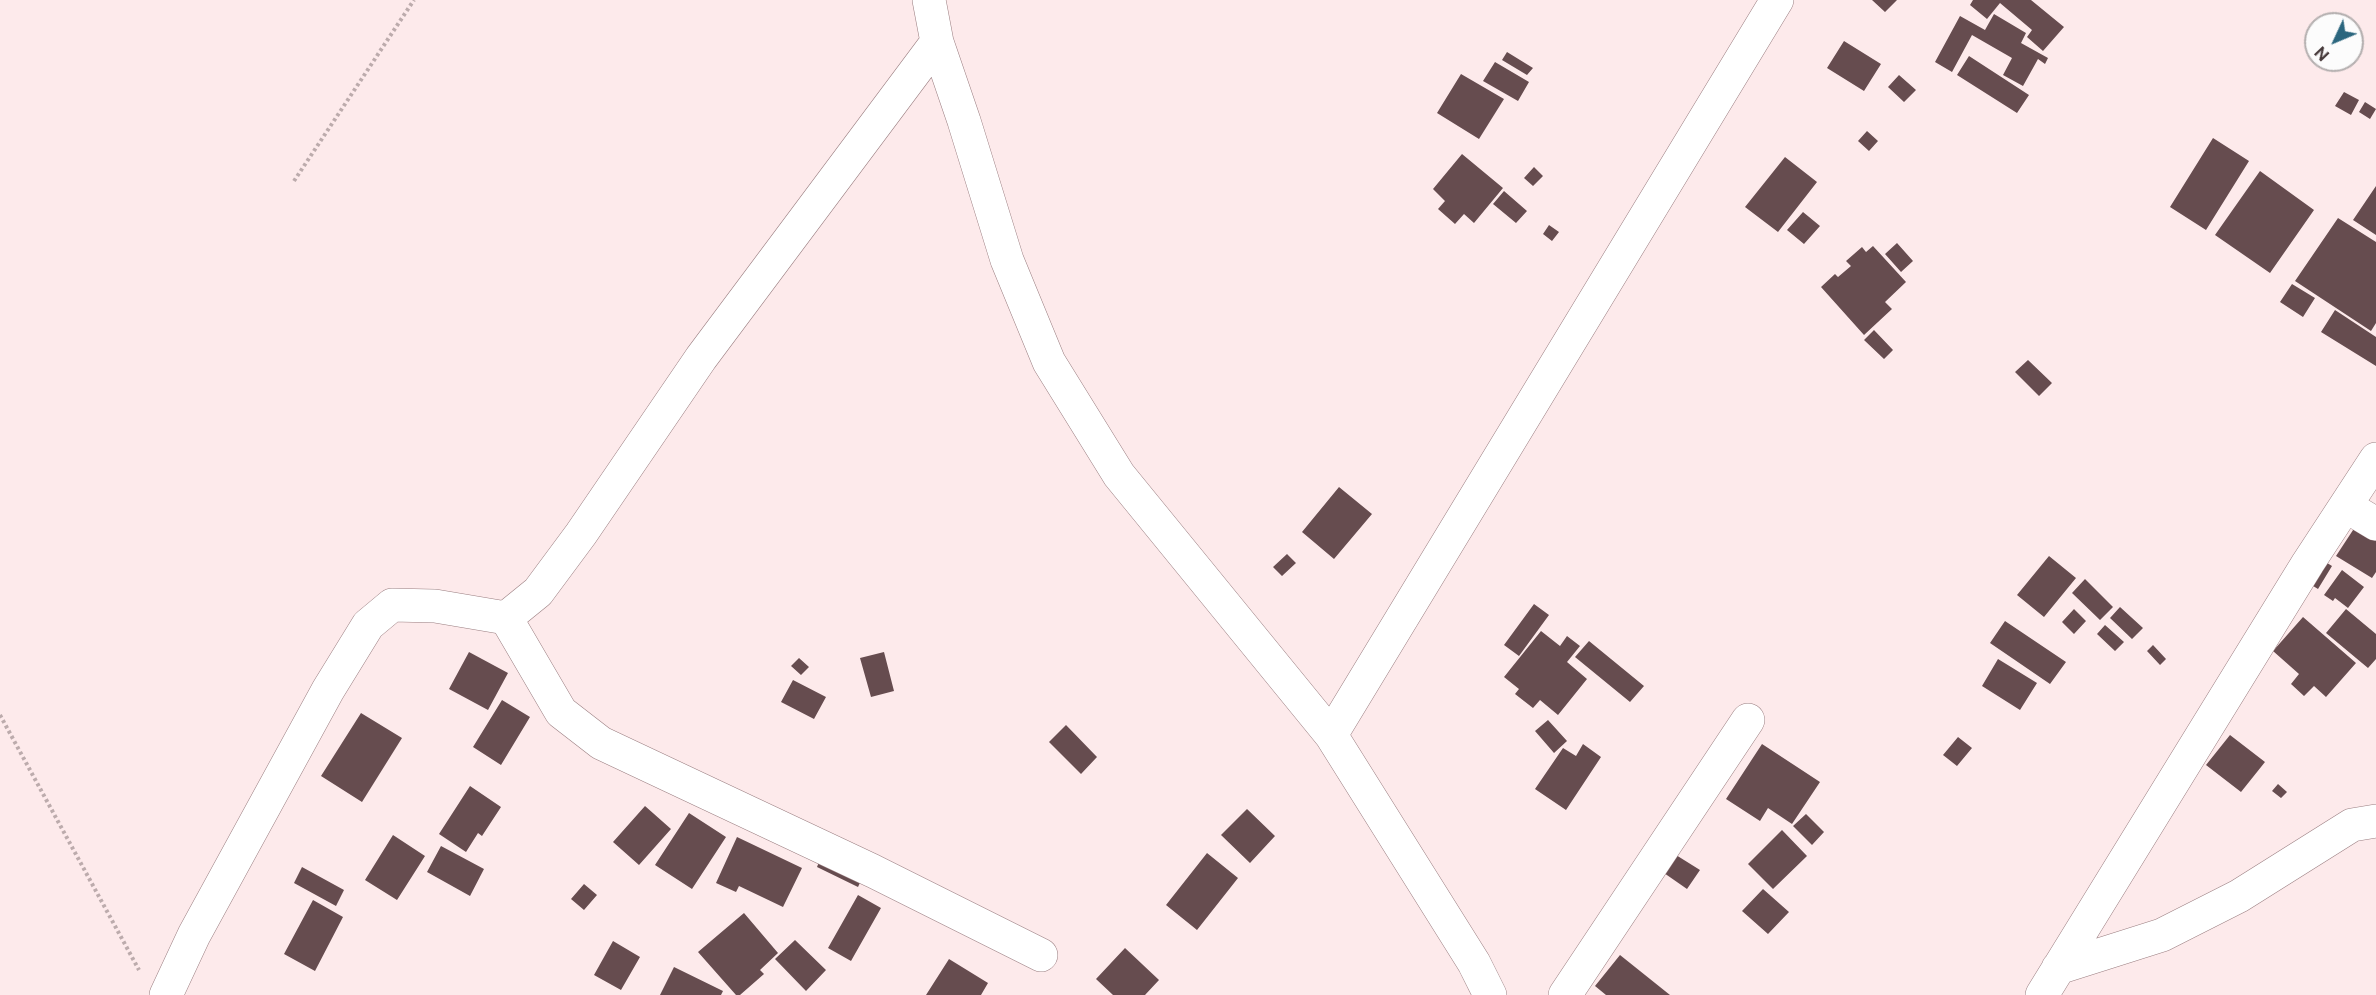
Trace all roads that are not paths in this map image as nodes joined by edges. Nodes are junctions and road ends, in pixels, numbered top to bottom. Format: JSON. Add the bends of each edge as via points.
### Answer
{"nodes":[{"id":1,"x":929,"y":0,"type":"edge"},
{"id":2,"x":1777,"y":0,"type":"edge"},
{"id":3,"x":937,"y":42,"type":"junction"},
{"id":4,"x":2376,"y":459,"type":"edge"},
{"id":5,"x":2346,"y":506,"type":"junction"},
{"id":6,"x":2376,"y":524,"type":"edge"},
{"id":7,"x":506,"y":618,"type":"junction"},
{"id":8,"x":1748,"y":720,"type":"dead end"},
{"id":9,"x":1331,"y":735,"type":"junction"},
{"id":10,"x":2376,"y":821,"type":"edge"},
{"id":11,"x":1041,"y":956,"type":"dead end"},
{"id":12,"x":2050,"y":982,"type":"edge"},
{"id":13,"x":166,"y":995,"type":"edge"},
{"id":14,"x":1490,"y":995,"type":"edge"},
{"id":15,"x":1565,"y":995,"type":"edge"}],
"edges":[{"from":1,"to":3,"type":"street"},
{"from":2,"to":9,"type":"street"},
{"from":3,"to":7,"type":"street","via":[[701,358],[538,592]]},
{"from":3,"to":9,"type":"street","via":[[1007,260],[1048,362],[1119,475]]},
{"from":4,"to":5,"type":"street"},
{"from":5,"to":6,"type":"street"},
{"from":5,"to":12,"type":"street"},
{"from":7,"to":11,"type":"street","via":[[561,712],[601,743],[873,871]]},
{"from":7,"to":13,"type":"street","via":[[435,606],[392,605],[368,625],[199,925]]},
{"from":8,"to":15,"type":"street"},
{"from":9,"to":14,"type":"street","via":[[1474,963]]},
{"from":10,"to":12,"type":"street","via":[[2352,825],[2239,896],[2162,935]]}]}
